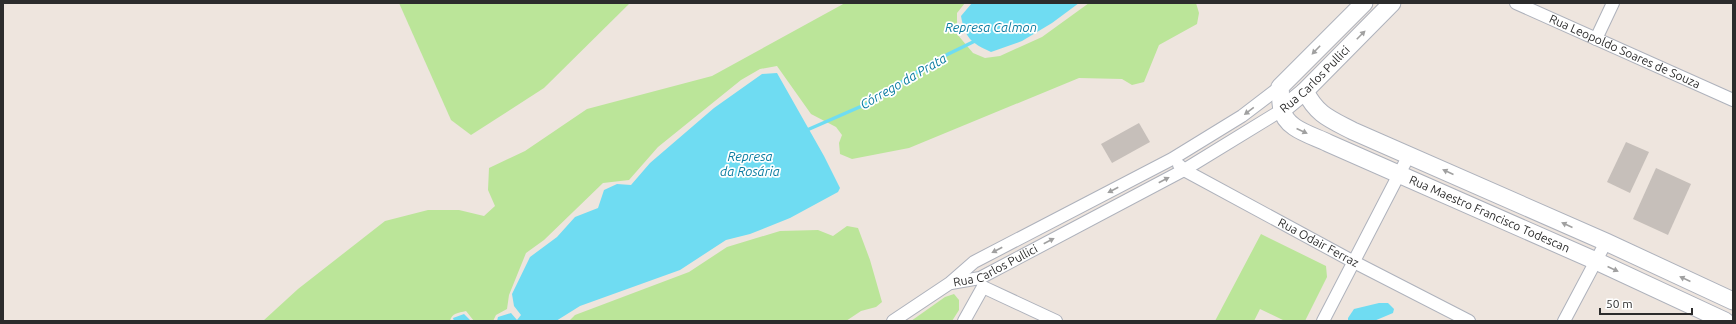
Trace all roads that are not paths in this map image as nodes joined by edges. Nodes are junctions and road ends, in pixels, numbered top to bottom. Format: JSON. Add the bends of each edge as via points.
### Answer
{"nodes":[{"id":1,"x":1364,"y":3,"type":"edge"},
{"id":2,"x":1392,"y":3,"type":"edge"},
{"id":3,"x":1516,"y":3,"type":"edge"},
{"id":4,"x":1613,"y":3,"type":"edge"},
{"id":5,"x":1596,"y":39,"type":"junction"},
{"id":6,"x":1280,"y":87,"type":"junction"},
{"id":7,"x":1305,"y":91,"type":"junction"},
{"id":8,"x":1733,"y":100,"type":"edge"},
{"id":9,"x":1282,"y":110,"type":"junction"},
{"id":10,"x":1409,"y":155,"type":"junction"},
{"id":11,"x":1172,"y":159,"type":"junction"},
{"id":12,"x":1184,"y":170,"type":"junction"},
{"id":13,"x":1400,"y":174,"type":"junction"},
{"id":14,"x":1606,"y":242,"type":"junction"},
{"id":15,"x":1596,"y":261,"type":"junction"},
{"id":16,"x":974,"y":262,"type":"junction"},
{"id":17,"x":1354,"y":262,"type":"junction"},
{"id":18,"x":982,"y":282,"type":"junction"},
{"id":19,"x":950,"y":283,"type":"junction"},
{"id":20,"x":1733,"y":301,"type":"edge"},
{"id":21,"x":893,"y":321,"type":"edge"},
{"id":22,"x":964,"y":321,"type":"edge"},
{"id":23,"x":1056,"y":321,"type":"edge"},
{"id":24,"x":1323,"y":321,"type":"edge"},
{"id":25,"x":1469,"y":321,"type":"edge"},
{"id":26,"x":1564,"y":321,"type":"edge"},
{"id":27,"x":1725,"y":321,"type":"edge"}],
"edges":[{"from":1,"to":6,"type":"main road","name":"Rua Carlos Pullici","one_way":true},
{"from":7,"to":2,"type":"main road","name":"Rua Carlos Pullici","one_way":true},
{"from":3,"to":5,"type":"street","name":"Rua Leopoldo Soares de Souza"},
{"from":4,"to":5,"type":"street"},
{"from":5,"to":8,"type":"street","name":"Rua Leopoldo Soares de Souza"},
{"from":6,"to":9,"type":"main road","name":"Rua Maestro Francisco Todescan"},
{"from":6,"to":11,"type":"street","name":"Rua Carlos Pullici","one_way":true,"via":[[1242,116]]},
{"from":7,"to":9,"type":"main road","name":"Rua Carlos Pullici"},
{"from":7,"to":10,"type":"main road","name":"Rua Maestro Francisco Todescan","via":[[1312,105],[1325,117]]},
{"from":9,"to":12,"type":"street","name":"Rua Carlos Pullici"},
{"from":9,"to":13,"type":"main road","name":"Rua Maestro Francisco Todescan","one_way":true,"via":[[1286,120],[1294,127]]},
{"from":10,"to":13,"type":"street"},
{"from":14,"to":10,"type":"main road","name":"Rua Maestro Francisco Todescan","one_way":true},
{"from":11,"to":12,"type":"street","name":"Rua Odair Ferraz"},
{"from":11,"to":16,"type":"street","name":"Rua Carlos Pullici","one_way":true},
{"from":12,"to":17,"type":"street","name":"Rua Odair Ferraz"},
{"from":18,"to":12,"type":"street","name":"Rua Carlos Pullici","one_way":true},
{"from":13,"to":15,"type":"main road","name":"Rua Maestro Francisco Todescan"},
{"from":13,"to":17,"type":"street"},
{"from":14,"to":15,"type":"street"},
{"from":20,"to":14,"type":"main road","name":"Rua Maestro Francisco Todescan","one_way":true},
{"from":15,"to":26,"type":"street"},
{"from":15,"to":27,"type":"main road","name":"Rua Maestro Francisco Todescan","one_way":true},
{"from":16,"to":18,"type":"street"},
{"from":16,"to":19,"type":"street","name":"Rua Carlos Pullici"},
{"from":17,"to":24,"type":"street"},
{"from":17,"to":25,"type":"street","name":"Rua Odair Ferraz"},
{"from":18,"to":19,"type":"street","name":"Rua Carlos Pullici"},
{"from":18,"to":22,"type":"street"},
{"from":18,"to":23,"type":"street"},
{"from":19,"to":21,"type":"street"}]}
